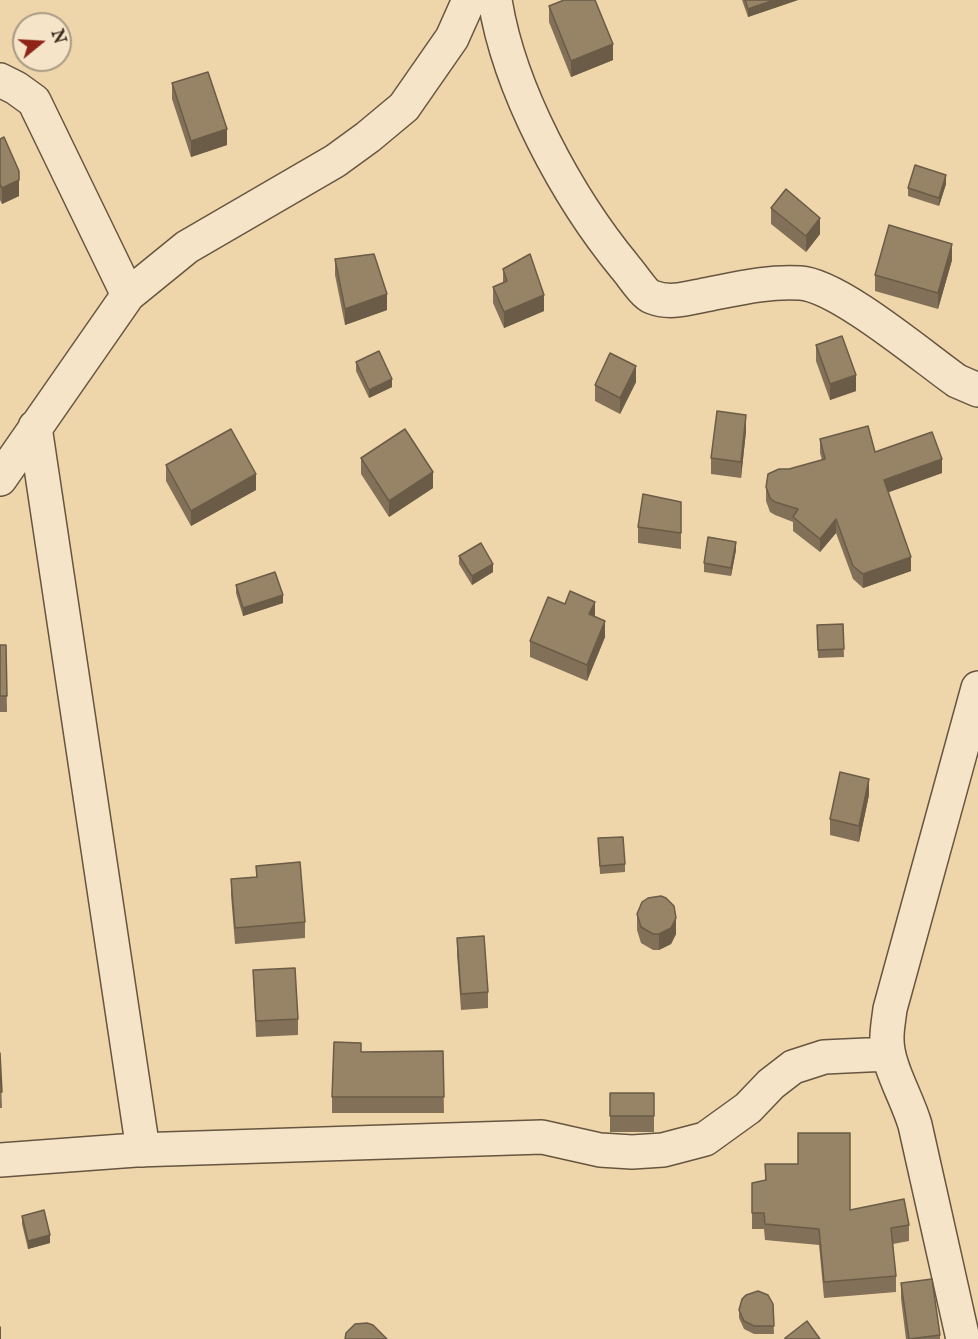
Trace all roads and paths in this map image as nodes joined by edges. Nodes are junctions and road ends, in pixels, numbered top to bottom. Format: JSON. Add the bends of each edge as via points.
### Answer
{"nodes":[{"id":1,"x":469,"y":0,"type":"edge"},
{"id":2,"x":495,"y":0,"type":"edge"},
{"id":3,"x":0,"y":80,"type":"edge"},
{"id":4,"x":128,"y":295,"type":"junction"},
{"id":5,"x":978,"y":390,"type":"edge"},
{"id":6,"x":34,"y":427,"type":"junction"},
{"id":7,"x":0,"y":479,"type":"edge"},
{"id":8,"x":978,"y":688,"type":"edge"},
{"id":9,"x":888,"y":1054,"type":"junction"},
{"id":10,"x":143,"y":1150,"type":"junction"},
{"id":11,"x":0,"y":1160,"type":"edge"},
{"id":12,"x":963,"y":1339,"type":"edge"}],
"edges":[{"from":1,"to":4,"type":"street","via":[[452,38],[404,107],[335,161],[187,247]]},
{"from":2,"to":5,"type":"street","via":[[508,51],[544,144],[603,240],[650,297],[671,302],[770,283],[803,283],[834,293],[957,381]]},
{"from":3,"to":4,"type":"street","via":[[34,101]]},
{"from":4,"to":6,"type":"street"},
{"from":6,"to":7,"type":"street"},
{"from":6,"to":10,"type":"street"},
{"from":8,"to":9,"type":"street","via":[[890,1009]]},
{"from":9,"to":10,"type":"street","via":[[824,1057],[793,1067],[705,1140],[663,1150],[600,1150],[543,1137]]},
{"from":9,"to":12,"type":"street","via":[[915,1125]]},
{"from":10,"to":11,"type":"street"}]}
